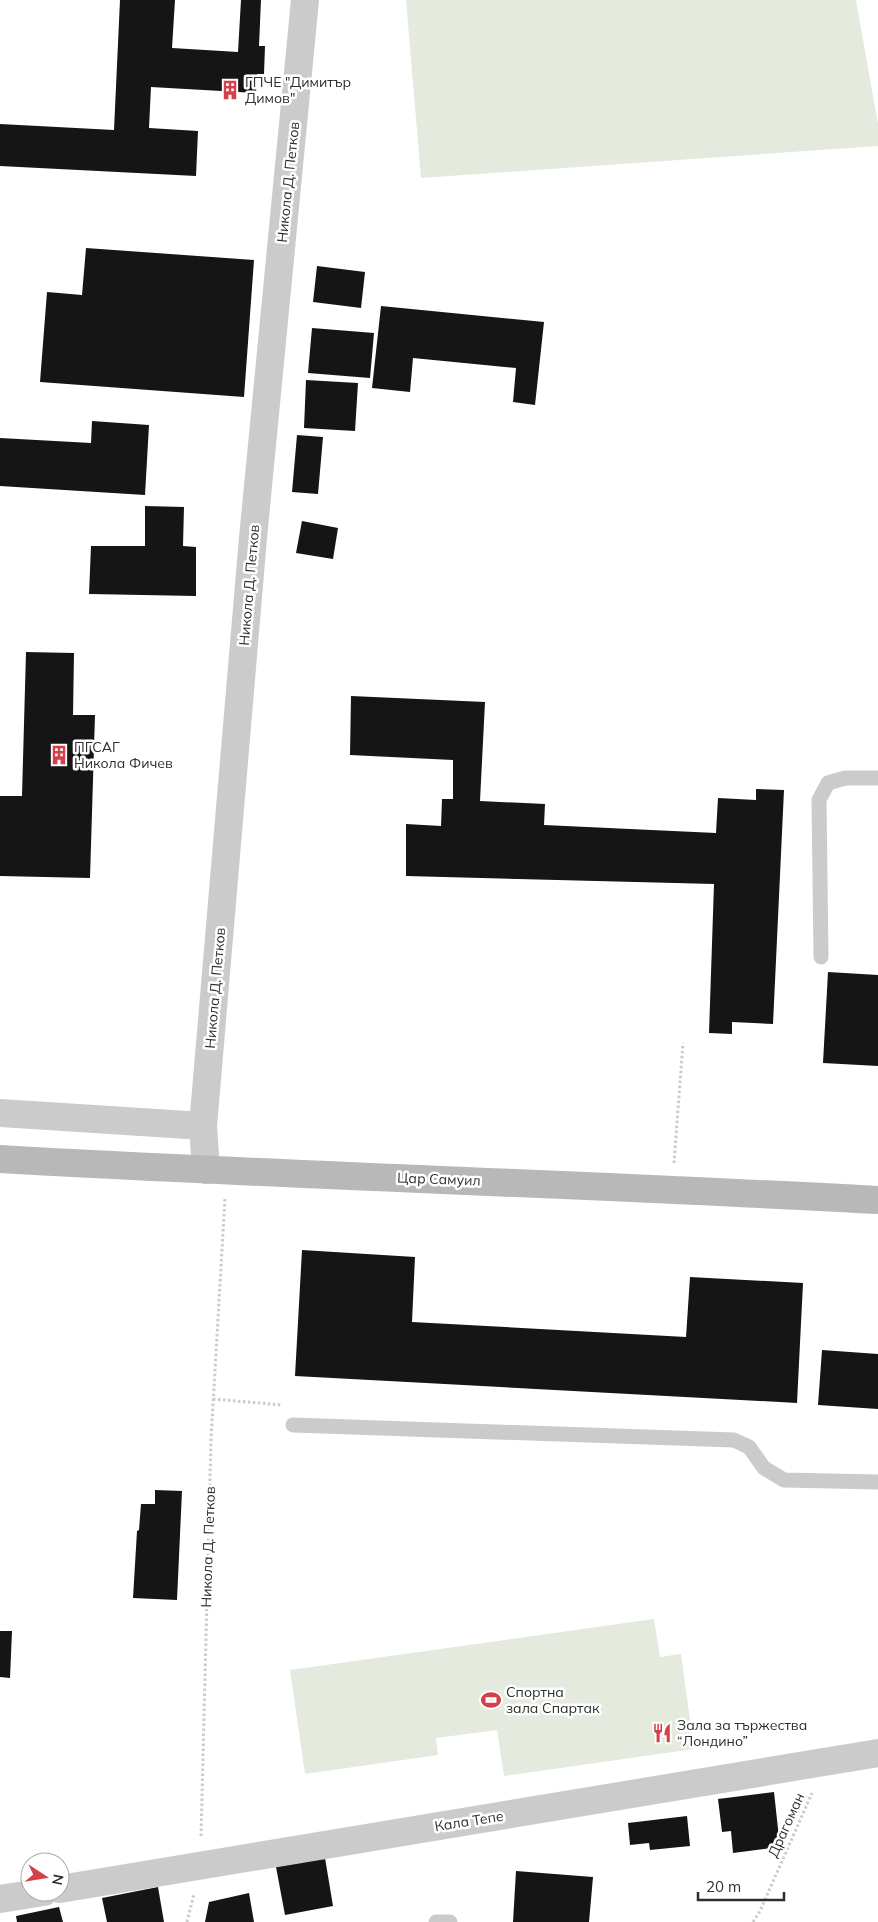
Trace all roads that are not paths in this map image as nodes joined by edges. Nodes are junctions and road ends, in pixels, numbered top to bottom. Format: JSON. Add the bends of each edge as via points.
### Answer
{"nodes":[{"id":1,"x":305,"y":0,"type":"edge"},
{"id":2,"x":878,"y":778,"type":"edge"},
{"id":3,"x":820,"y":957,"type":"dead end"},
{"id":4,"x":0,"y":1113,"type":"edge"},
{"id":5,"x":203,"y":1126,"type":"junction"},
{"id":6,"x":0,"y":1159,"type":"edge"},
{"id":7,"x":216,"y":1170,"type":"junction"},
{"id":8,"x":878,"y":1200,"type":"edge"},
{"id":9,"x":293,"y":1425,"type":"road end"},
{"id":10,"x":878,"y":1482,"type":"edge"},
{"id":11,"x":878,"y":1753,"type":"edge"},
{"id":12,"x":70,"y":1887,"type":"edge"},
{"id":13,"x":20,"y":1896,"type":"edge"},
{"id":14,"x":0,"y":1899,"type":"edge"},
{"id":15,"x":436,"y":1922,"type":"edge"},
{"id":16,"x":450,"y":1922,"type":"edge"}],
"edges":[{"from":1,"to":5,"type":"street","name":"Никола Д. Петков","via":[[253,538]]},
{"from":2,"to":3,"type":"lane","via":[[845,778],[828,783],[819,800]]},
{"from":4,"to":5,"type":"street"},
{"from":5,"to":7,"type":"street","name":"Никола Д. Петков"},
{"from":6,"to":7,"type":"street","name":"Цар Самуил"},
{"from":7,"to":8,"type":"street","name":"Цар Самуил"},
{"from":9,"to":10,"type":"lane","via":[[734,1440],[749,1447],[764,1468],[784,1480]]},
{"from":11,"to":12,"type":"street","name":"Кала Тепе"},
{"from":13,"to":14,"type":"street"},
{"from":15,"to":16,"type":"lane"}]}
